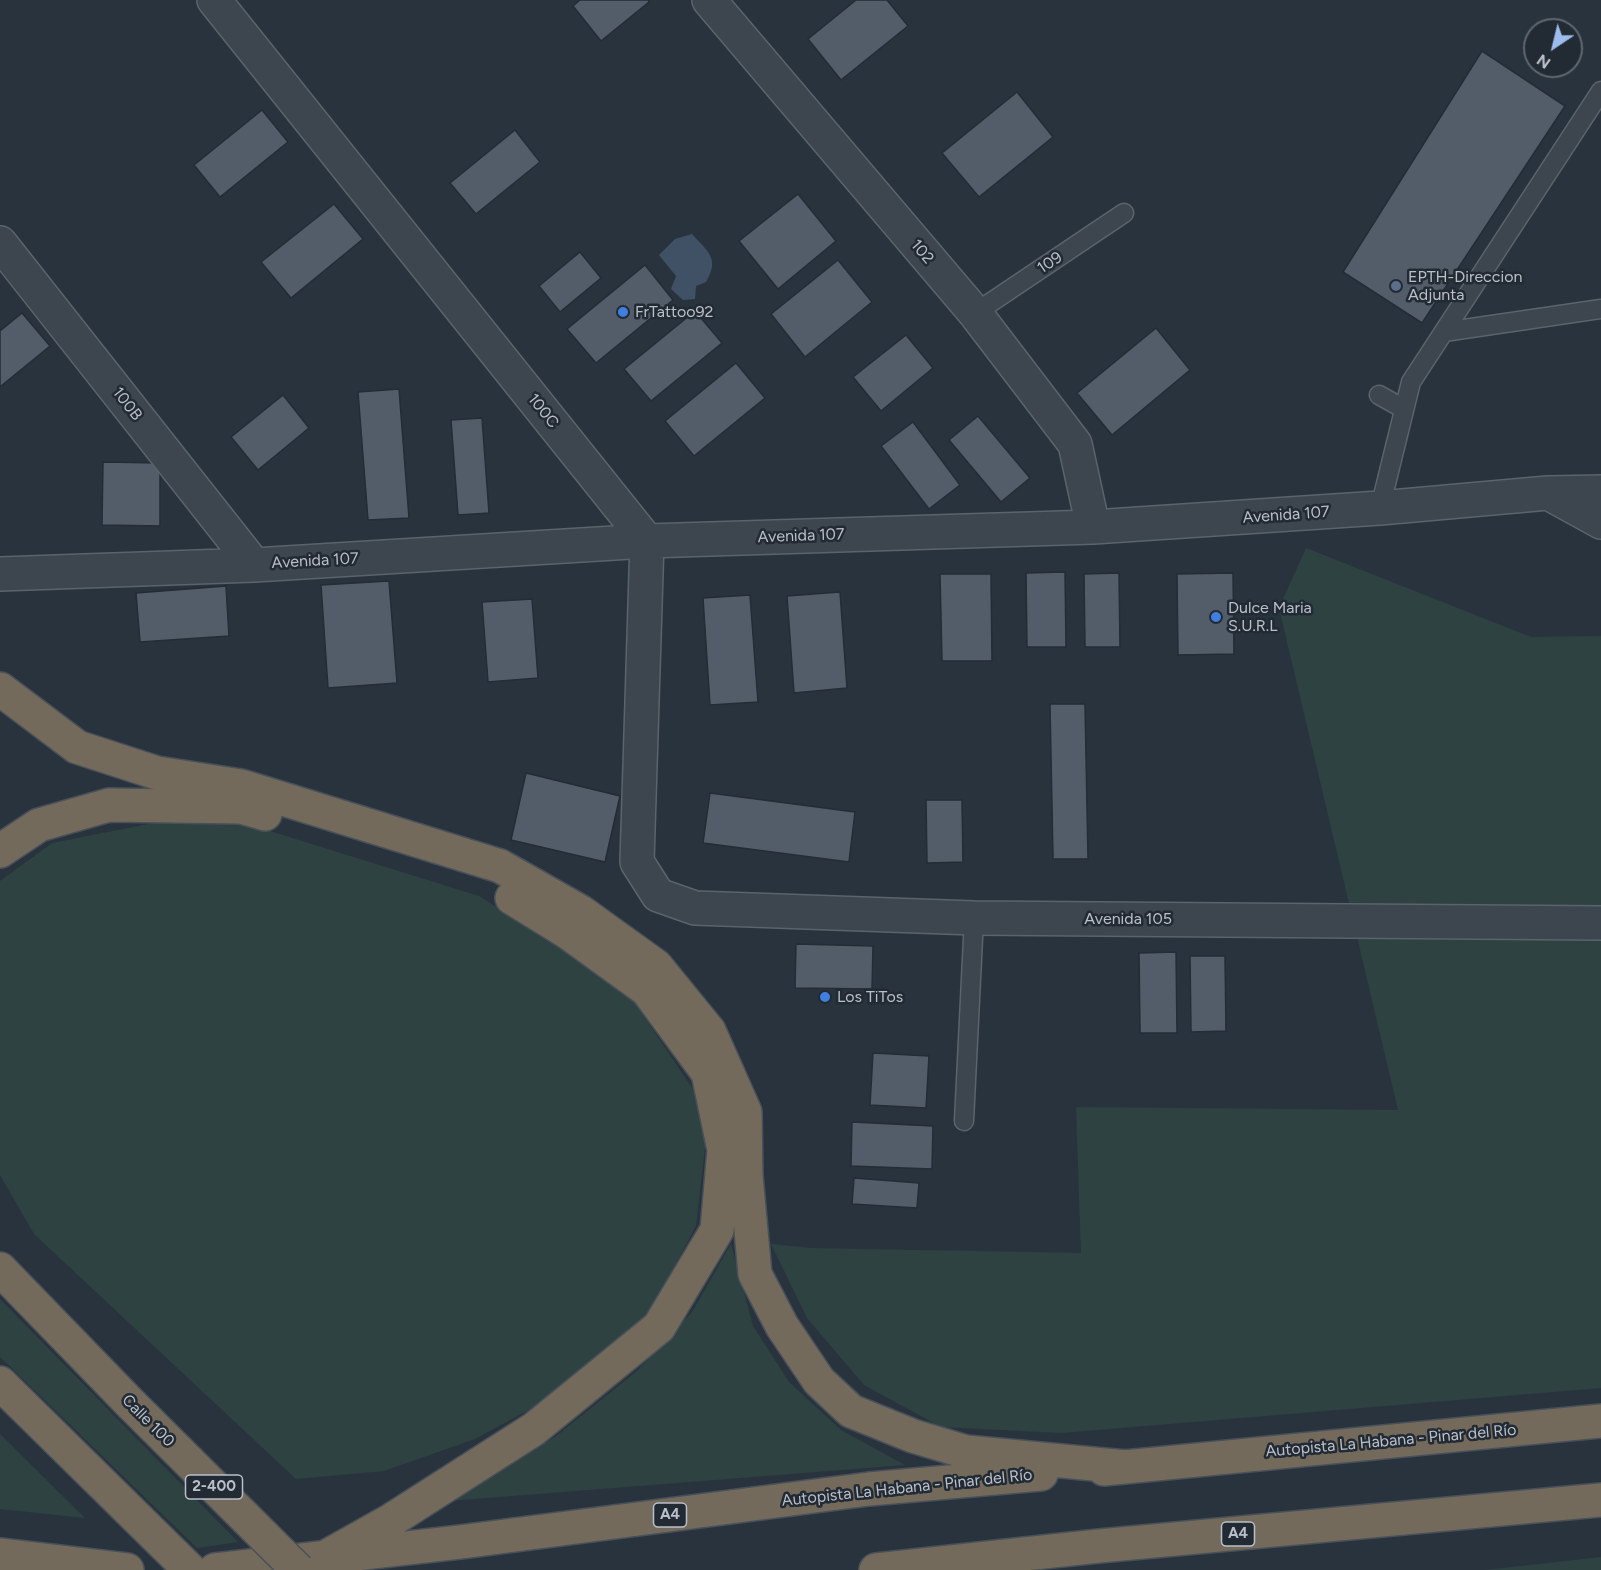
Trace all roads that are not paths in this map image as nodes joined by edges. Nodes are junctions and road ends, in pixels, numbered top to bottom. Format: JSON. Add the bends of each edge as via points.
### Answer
{"nodes":[{"id":1,"x":213,"y":0,"type":"edge"},
{"id":2,"x":710,"y":0,"type":"edge"},
{"id":3,"x":1601,"y":91,"type":"edge"},
{"id":4,"x":1124,"y":213,"type":"dead end"},
{"id":5,"x":0,"y":243,"type":"edge"},
{"id":6,"x":1601,"y":309,"type":"edge"},
{"id":7,"x":975,"y":313,"type":"junction"},
{"id":8,"x":1444,"y":332,"type":"junction"},
{"id":9,"x":1379,"y":395,"type":"dead end"},
{"id":10,"x":1404,"y":409,"type":"junction"},
{"id":11,"x":1601,"y":492,"type":"edge"},
{"id":12,"x":1548,"y":493,"type":"junction"},
{"id":13,"x":1380,"y":508,"type":"junction"},
{"id":14,"x":1601,"y":522,"type":"edge"},
{"id":15,"x":1093,"y":527,"type":"junction"},
{"id":16,"x":647,"y":541,"type":"junction"},
{"id":17,"x":254,"y":565,"type":"junction"},
{"id":18,"x":0,"y":574,"type":"edge"},
{"id":19,"x":0,"y":689,"type":"edge"},
{"id":20,"x":0,"y":851,"type":"edge"},
{"id":21,"x":974,"y":918,"type":"junction"},
{"id":22,"x":1601,"y":922,"type":"edge"},
{"id":23,"x":964,"y":1121,"type":"dead end"},
{"id":24,"x":0,"y":1269,"type":"edge"},
{"id":25,"x":0,"y":1383,"type":"edge"},
{"id":26,"x":1601,"y":1421,"type":"edge"},
{"id":27,"x":1125,"y":1467,"type":"junction"},
{"id":28,"x":1601,"y":1500,"type":"edge"},
{"id":29,"x":1099,"y":1546,"type":"junction"},
{"id":30,"x":0,"y":1555,"type":"edge"},
{"id":31,"x":311,"y":1564,"type":"edge"},
{"id":32,"x":127,"y":1570,"type":"edge"},
{"id":33,"x":190,"y":1570,"type":"edge"},
{"id":34,"x":215,"y":1570,"type":"edge"},
{"id":35,"x":876,"y":1570,"type":"edge"},
{"id":36,"x":1006,"y":1570,"type":"edge"}],
"edges":[{"from":1,"to":16,"type":"street","name":"100C"},
{"from":2,"to":7,"type":"street","name":"102"},
{"from":3,"to":8,"type":"lane"},
{"from":4,"to":7,"type":"lane","name":"109"},
{"from":5,"to":17,"type":"street","name":"100B"},
{"from":6,"to":8,"type":"lane"},
{"from":7,"to":15,"type":"street","name":"102","via":[[1075,444]]},
{"from":8,"to":10,"type":"lane","via":[[1412,382]]},
{"from":9,"to":10,"type":"lane"},
{"from":10,"to":13,"type":"lane"},
{"from":11,"to":12,"type":"street","name":"Avenida 107"},
{"from":12,"to":13,"type":"street","name":"Avenida 107"},
{"from":12,"to":14,"type":"street"},
{"from":13,"to":15,"type":"street","name":"Avenida 107"},
{"from":15,"to":16,"type":"street","name":"Avenida 107"},
{"from":16,"to":17,"type":"street","name":"Avenida 107"},
{"from":16,"to":21,"type":"street","name":"Avenida 105","via":[[637,862],[658,895],[695,908]]},
{"from":17,"to":18,"type":"street","name":"Avenida 107"},
{"from":19,"to":27,"type":"highway","via":[[77,747],[157,772],[241,786],[500,866],[581,912],[656,966],[709,1031],[745,1113],[755,1274],[782,1326],[819,1381],[851,1411],[966,1452]]},
{"from":20,"to":31,"type":"highway","via":[[39,825],[109,805],[241,807],[480,879],[567,932],[647,990],[708,1073],[724,1150],[717,1230],[659,1327],[534,1429],[390,1521]]},
{"from":21,"to":22,"type":"street","name":"Avenida 105"},
{"from":21,"to":23,"type":"lane"},
{"from":24,"to":31,"type":"highway","name":"Calle 100","number":"2-400","bridge":true,"via":[[130,1403]]},
{"from":25,"to":33,"type":"highway"},
{"from":26,"to":27,"type":"highway","name":"Autopista La Habana - Pinar del Río","number":"A4"},
{"from":27,"to":31,"type":"highway","name":"Autopista La Habana - Pinar del Río","number":"A4","via":[[869,1489]]},
{"from":28,"to":29,"type":"highway","number":"A4"},
{"from":29,"to":35,"type":"highway","number":"A4"},
{"from":29,"to":36,"type":"highway","number":"A4"},
{"from":30,"to":32,"type":"highway"},
{"from":31,"to":34,"type":"highway","name":"Autopista La Habana - Pinar del Río","number":"A4"}]}
